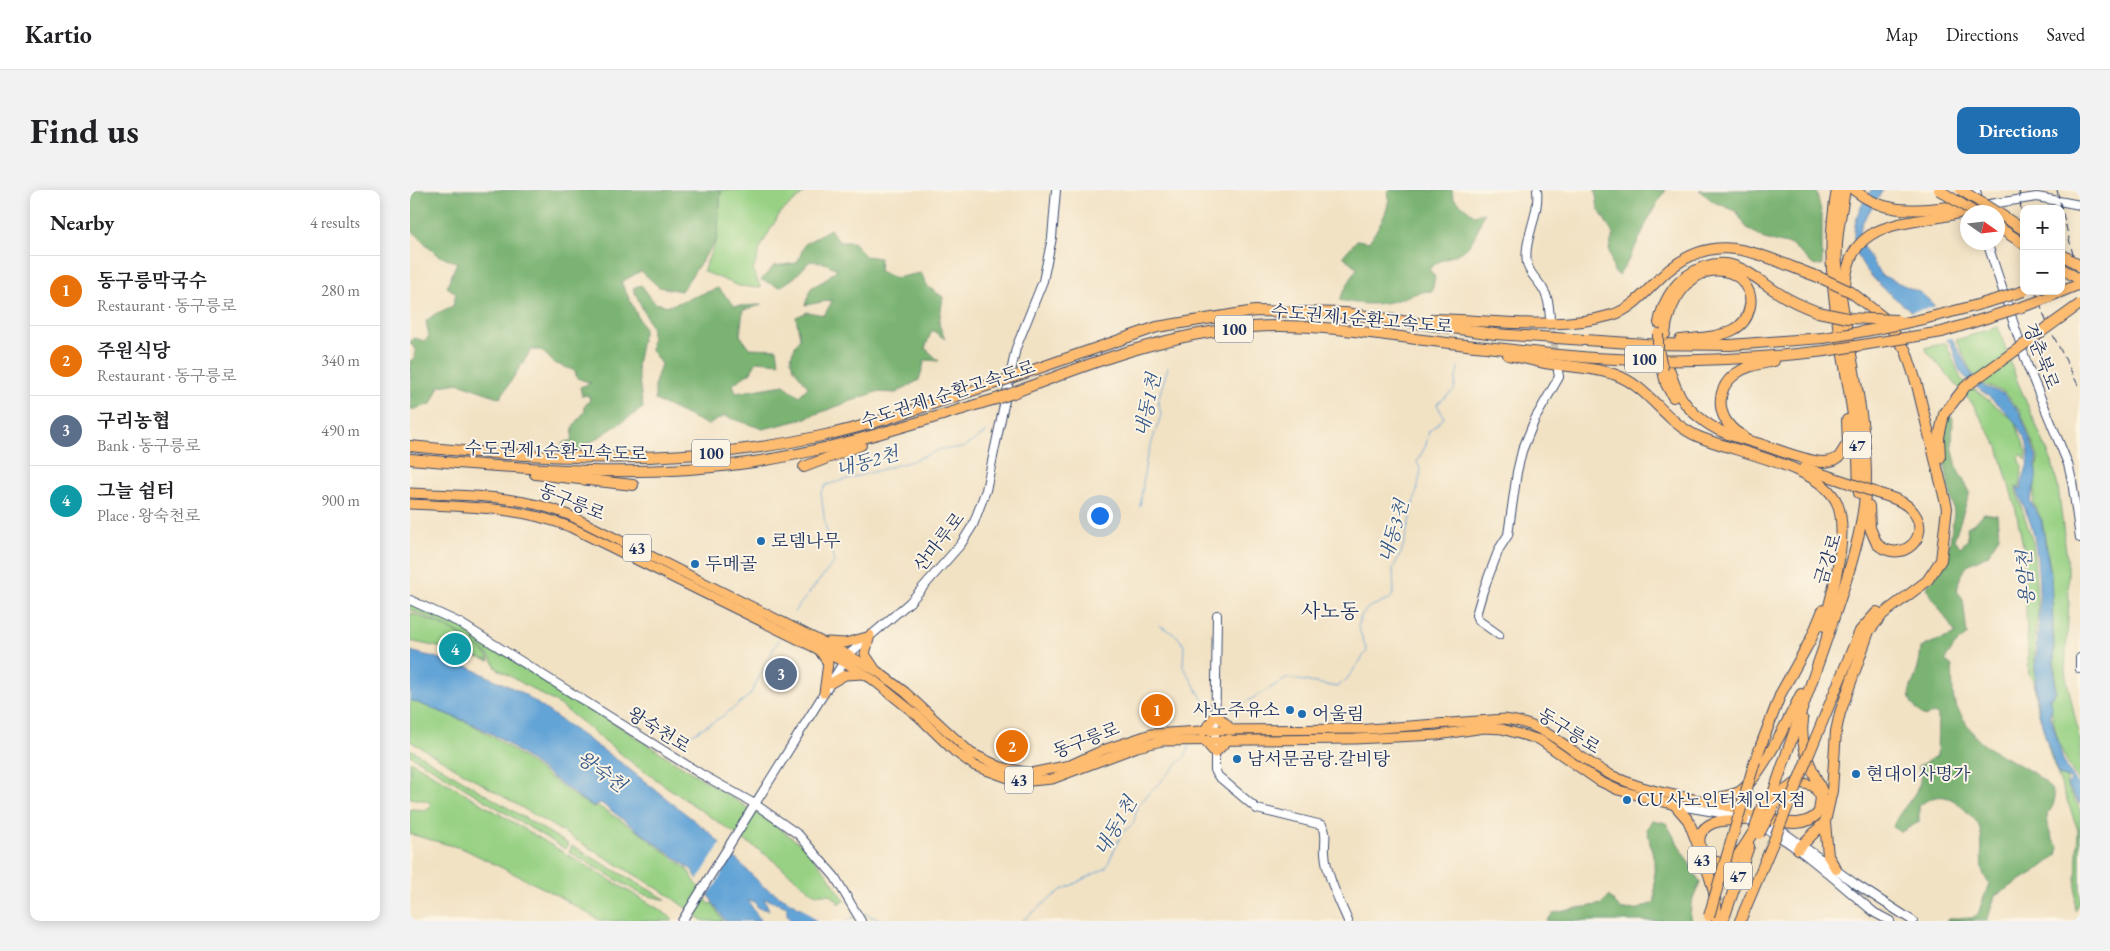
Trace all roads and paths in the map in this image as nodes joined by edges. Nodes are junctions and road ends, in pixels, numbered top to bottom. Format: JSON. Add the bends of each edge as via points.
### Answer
{"nodes":[{"id":1,"x":1056,"y":190,"type":"edge"},
{"id":2,"x":1537,"y":190,"type":"edge"},
{"id":3,"x":1837,"y":190,"type":"edge"},
{"id":4,"x":1845,"y":190,"type":"edge"},
{"id":5,"x":1854,"y":190,"type":"edge"},
{"id":6,"x":1939,"y":190,"type":"edge"},
{"id":7,"x":1961,"y":190,"type":"edge"},
{"id":8,"x":1976,"y":190,"type":"edge"},
{"id":9,"x":1968,"y":205,"type":"edge"},
{"id":10,"x":1977,"y":205,"type":"edge"},
{"id":11,"x":1984,"y":205,"type":"edge"},
{"id":12,"x":1993,"y":205,"type":"edge"},
{"id":13,"x":2080,"y":206,"type":"edge"},
{"id":14,"x":1960,"y":212,"type":"edge"},
{"id":15,"x":1920,"y":216,"type":"junction"},
{"id":16,"x":2005,"y":218,"type":"edge"},
{"id":17,"x":2020,"y":227,"type":"edge"},
{"id":18,"x":2005,"y":232,"type":"edge"},
{"id":19,"x":2020,"y":241,"type":"edge"},
{"id":20,"x":1991,"y":250,"type":"edge"},
{"id":21,"x":2065,"y":257,"type":"edge"},
{"id":22,"x":2080,"y":266,"type":"edge"},
{"id":23,"x":2080,"y":270,"type":"edge"},
{"id":24,"x":2065,"y":271,"type":"edge"},
{"id":25,"x":2065,"y":276,"type":"edge"},
{"id":26,"x":2080,"y":280,"type":"edge"},
{"id":27,"x":2080,"y":284,"type":"edge"},
{"id":28,"x":1831,"y":286,"type":"junction"},
{"id":29,"x":2020,"y":292,"type":"edge"},
{"id":30,"x":2080,"y":304,"type":"edge"},
{"id":31,"x":1845,"y":312,"type":"junction"},
{"id":32,"x":1393,"y":318,"type":"junction"},
{"id":33,"x":1550,"y":319,"type":"tunnel mouth"},
{"id":34,"x":1915,"y":320,"type":"junction"},
{"id":35,"x":1662,"y":334,"type":"junction"},
{"id":36,"x":1644,"y":344,"type":"junction"},
{"id":37,"x":1464,"y":345,"type":"junction"},
{"id":38,"x":1803,"y":354,"type":"junction"},
{"id":39,"x":1558,"y":371,"type":"dead end"},
{"id":40,"x":1666,"y":371,"type":"junction"},
{"id":41,"x":1859,"y":405,"type":"junction"},
{"id":42,"x":881,"y":434,"type":"junction"},
{"id":43,"x":1755,"y":442,"type":"junction"},
{"id":44,"x":410,"y":446,"type":"edge"},
{"id":45,"x":1744,"y":452,"type":"junction"},
{"id":46,"x":410,"y":459,"type":"edge"},
{"id":47,"x":1767,"y":459,"type":"junction"},
{"id":48,"x":498,"y":466,"type":"junction"},
{"id":49,"x":804,"y":467,"type":"dead end"},
{"id":50,"x":633,"y":485,"type":"dead end"},
{"id":51,"x":410,"y":493,"type":"edge"},
{"id":52,"x":410,"y":504,"type":"edge"},
{"id":53,"x":1947,"y":508,"type":"junction"},
{"id":54,"x":1946,"y":530,"type":"junction"},
{"id":55,"x":2080,"y":538,"type":"edge"},
{"id":56,"x":1837,"y":567,"type":"junction"},
{"id":57,"x":410,"y":600,"type":"edge"},
{"id":58,"x":1217,"y":615,"type":"dead end"},
{"id":59,"x":1824,"y":626,"type":"junction"},
{"id":60,"x":868,"y":636,"type":"junction"},
{"id":61,"x":1499,"y":636,"type":"dead end"},
{"id":62,"x":820,"y":640,"type":"junction"},
{"id":63,"x":819,"y":650,"type":"junction"},
{"id":64,"x":846,"y":658,"type":"junction"},
{"id":65,"x":2080,"y":658,"type":"edge"},
{"id":66,"x":2080,"y":670,"type":"edge"},
{"id":67,"x":877,"y":671,"type":"junction"},
{"id":68,"x":865,"y":675,"type":"junction"},
{"id":69,"x":830,"y":683,"type":"junction"},
{"id":70,"x":1805,"y":692,"type":"junction"},
{"id":71,"x":824,"y":693,"type":"junction"},
{"id":72,"x":1216,"y":714,"type":"junction"},
{"id":73,"x":1232,"y":730,"type":"junction"},
{"id":74,"x":1203,"y":735,"type":"junction"},
{"id":75,"x":1216,"y":735,"type":"junction"},
{"id":76,"x":1229,"y":739,"type":"junction"},
{"id":77,"x":1215,"y":753,"type":"junction"},
{"id":78,"x":1703,"y":801,"type":"junction"},
{"id":79,"x":1675,"y":805,"type":"junction"},
{"id":80,"x":754,"y":806,"type":"junction"},
{"id":81,"x":1768,"y":806,"type":"junction"},
{"id":82,"x":1826,"y":818,"type":"junction"},
{"id":83,"x":1766,"y":819,"type":"junction"},
{"id":84,"x":1744,"y":820,"type":"junction"},
{"id":85,"x":1756,"y":832,"type":"junction"},
{"id":86,"x":1800,"y":846,"type":"junction"},
{"id":87,"x":1836,"y":869,"type":"junction"},
{"id":88,"x":1711,"y":919,"type":"edge"},
{"id":89,"x":682,"y":921,"type":"edge"},
{"id":90,"x":861,"y":921,"type":"edge"},
{"id":91,"x":1348,"y":921,"type":"edge"},
{"id":92,"x":1723,"y":921,"type":"edge"},
{"id":93,"x":1730,"y":921,"type":"edge"},
{"id":94,"x":1740,"y":921,"type":"edge"},
{"id":95,"x":1890,"y":921,"type":"edge"},
{"id":96,"x":1913,"y":921,"type":"edge"}],
"edges":[{"from":1,"to":60,"type":"street","name":"산마루로","via":[[1052,238],[1043,282],[1016,348],[979,514],[965,540],[919,591],[897,614]]},
{"from":2,"to":33,"type":"street","via":[[1539,202],[1527,262],[1531,274],[1548,298]]},
{"from":3,"to":28,"type":"highway","name":"금강로","number":"47","via":[[1831,237]]},
{"from":4,"to":31,"type":"highway","name":"금강로","number":"47","via":[[1837,264]]},
{"from":5,"to":15,"type":"highway","via":[[1880,205]]},
{"from":6,"to":9,"type":"highway","bridge":true},
{"from":7,"to":11,"type":"highway","bridge":true},
{"from":8,"to":10,"type":"street"},
{"from":12,"to":13,"type":"street","via":[[2037,197]]},
{"from":14,"to":15,"type":"highway"},
{"from":15,"to":31,"type":"highway","via":[[1880,228],[1862,240],[1848,264]]},
{"from":16,"to":17,"type":"highway","bridge":true},
{"from":18,"to":19,"type":"highway"},
{"from":20,"to":55,"type":"street","name":"경춘북로","via":[[2028,367],[2068,464]]},
{"from":21,"to":22,"type":"highway","bridge":true},
{"from":23,"to":25,"type":"highway"},
{"from":24,"to":26,"type":"highway","bridge":true},
{"from":27,"to":38,"type":"highway","name":"수도권제1순환고속도로","number":"100","bridge":true,"via":[[2034,303],[1942,332]]},
{"from":28,"to":43,"type":"highway","via":[[1829,304],[1848,429],[1846,447],[1835,460],[1823,462]]},
{"from":28,"to":59,"type":"highway","name":"금강로","number":"47","via":[[1855,434],[1858,493],[1852,539]]},
{"from":29,"to":34,"type":"highway","name":"수도권제1순환고속도로","number":"100","bridge":true,"via":[[1956,312]]},
{"from":30,"to":53,"type":"highway","bridge":true,"via":[[1965,387],[1944,414],[1939,437]]},
{"from":31,"to":41,"type":"highway","name":"금강로","number":"47"},
{"from":32,"to":36,"type":"highway","name":"수도권제1순환고속도로","number":"100","via":[[1495,334]]},
{"from":32,"to":44,"type":"highway","name":"수도권제1순환고속도로","number":"100","bridge":true,"via":[[1345,313],[1255,311],[1157,327],[1002,381],[821,436],[718,452],[607,458]]},
{"from":32,"to":53,"type":"highway","bridge":true,"via":[[1562,323],[1609,316],[1639,299],[1681,261],[1696,252],[1713,248],[1741,250],[1851,292],[1884,319],[1906,351]]},
{"from":34,"to":35,"type":"highway","bridge":true,"via":[[1847,318],[1818,312],[1791,300],[1741,268],[1712,263],[1684,277],[1672,291],[1662,311]]},
{"from":34,"to":36,"type":"highway","name":"수도권제1순환고속도로","number":"100","bridge":true,"via":[[1823,338],[1730,345]]},
{"from":35,"to":36,"type":"highway","via":[[1674,302],[1686,286],[1708,271],[1724,271],[1738,277],[1747,287],[1751,298],[1748,313],[1733,330],[1707,337]]},
{"from":35,"to":40,"type":"highway"},
{"from":37,"to":38,"type":"highway","name":"수도권제1순환고속도로","number":"100","via":[[1593,358],[1711,359]]},
{"from":37,"to":42,"type":"highway","name":"수도권제1순환고속도로","number":"100","bridge":true,"via":[[1310,328],[1253,327],[1218,331],[1164,340],[1068,371],[999,398]]},
{"from":37,"to":45,"type":"highway","via":[[1545,363],[1601,370],[1618,376],[1645,392],[1685,430],[1718,445]]},
{"from":38,"to":43,"type":"highway","via":[[1746,368],[1724,386],[1720,400],[1724,420],[1732,430]]},
{"from":39,"to":61,"type":"street","via":[[1559,377],[1535,419],[1522,451],[1508,535],[1498,549],[1477,608],[1478,620]]},
{"from":40,"to":43,"type":"highway","via":[[1698,417],[1718,431]]},
{"from":40,"to":45,"type":"highway","via":[[1666,384],[1684,412],[1705,431]]},
{"from":41,"to":47,"type":"highway","bridge":true,"via":[[1868,452],[1869,522],[1871,534],[1885,550],[1904,550],[1917,536],[1917,518],[1904,504],[1877,492],[1849,483],[1798,466]]},
{"from":41,"to":70,"type":"highway","name":"금강로","number":"47","via":[[1866,474],[1861,524],[1850,568]]},
{"from":42,"to":48,"type":"highway","name":"수도권제1순환고속도로","number":"100","via":[[791,456],[670,470]]},
{"from":42,"to":49,"type":"highway"},
{"from":45,"to":47,"type":"highway"},
{"from":46,"to":48,"type":"highway","name":"수도권제1순환고속도로","number":"100"},
{"from":47,"to":56,"type":"highway","via":[[1818,481],[1831,493],[1842,525]]},
{"from":48,"to":50,"type":"highway","via":[[548,476]]},
{"from":51,"to":62,"type":"main road","name":"동구릉로","number":"43","via":[[524,501],[550,507]]},
{"from":52,"to":63,"type":"main road","name":"동구릉로","number":"43","via":[[519,511],[546,517]]},
{"from":53,"to":54,"type":"highway"},
{"from":54,"to":82,"type":"highway","via":[[1944,554],[1935,571],[1927,581],[1883,614],[1865,638],[1840,713]]},
{"from":54,"to":94,"type":"highway","bridge":true,"via":[[1940,551],[1929,569],[1872,616],[1860,631]]},
{"from":56,"to":59,"type":"highway"},
{"from":56,"to":88,"type":"highway","bridge":true,"via":[[1811,639],[1781,693],[1755,761]]},
{"from":57,"to":80,"type":"street","name":"왕숙천로","via":[[460,623]]},
{"from":58,"to":72,"type":"street"},
{"from":59,"to":70,"type":"highway","name":"금강로","number":"47"},
{"from":60,"to":62,"type":"main road","via":[[845,643]]},
{"from":60,"to":64,"type":"street","name":"산마루로"},
{"from":60,"to":67,"type":"main road","via":[[865,654]]},
{"from":62,"to":64,"type":"main road","name":"동구릉로","number":"43"},
{"from":63,"to":64,"type":"main road","name":"동구릉로","number":"43"},
{"from":63,"to":71,"type":"main road","via":[[828,663]]},
{"from":64,"to":67,"type":"main road","name":"동구릉로","number":"43"},
{"from":64,"to":68,"type":"main road","name":"동구릉로","number":"43"},
{"from":64,"to":69,"type":"street","name":"산마루로"},
{"from":65,"to":66,"type":"street"},
{"from":67,"to":74,"type":"main road","name":"동구릉로","number":"43","via":[[905,692],[971,753],[1020,772],[1045,772],[1067,766],[1151,734]]},
{"from":68,"to":69,"type":"main road","via":[[845,675]]},
{"from":68,"to":74,"type":"main road","name":"동구릉로","number":"43","via":[[975,766],[1018,780],[1052,779],[1138,747]]},
{"from":69,"to":71,"type":"street","name":"산마루로"},
{"from":70,"to":78,"type":"highway","via":[[1751,781],[1738,793]]},
{"from":70,"to":81,"type":"highway","name":"금강로","number":"47"},
{"from":70,"to":82,"type":"highway","via":[[1802,742],[1810,768],[1824,795]]},
{"from":71,"to":80,"type":"street","name":"산마루로"},
{"from":72,"to":73,"type":"main road"},
{"from":72,"to":74,"type":"main road"},
{"from":72,"to":75,"type":"street"},
{"from":73,"to":75,"type":"main road","name":"동구릉로","number":"43"},
{"from":73,"to":78,"type":"main road","name":"동구릉로","number":"43","via":[[1368,729],[1483,719],[1525,722],[1543,729],[1610,774],[1635,786]]},
{"from":74,"to":75,"type":"main road","name":"동구릉로","number":"43"},
{"from":74,"to":77,"type":"main road"},
{"from":75,"to":76,"type":"main road","name":"동구릉로","number":"43"},
{"from":75,"to":77,"type":"street"},
{"from":76,"to":77,"type":"main road"},
{"from":76,"to":79,"type":"main road","name":"동구릉로","number":"43","via":[[1396,738],[1484,728],[1502,729],[1540,740],[1599,781],[1618,790]]},
{"from":77,"to":91,"type":"street","via":[[1218,776],[1253,807],[1322,825],[1329,870]]},
{"from":78,"to":83,"type":"main road","name":"동구릉로","number":"43","via":[[1734,807]]},
{"from":79,"to":84,"type":"street","name":"동구릉로"},
{"from":79,"to":88,"type":"highway","number":"43","via":[[1688,820],[1712,886],[1717,910]]},
{"from":80,"to":89,"type":"street","name":"산마루로"},
{"from":80,"to":90,"type":"street","name":"왕숙천로","via":[[799,835],[835,877]]},
{"from":81,"to":83,"type":"highway","number":"43","via":[[1798,782],[1814,786],[1821,797],[1820,809],[1808,821],[1795,824]]},
{"from":81,"to":85,"type":"highway","name":"금강로","number":"47","bridge":true},
{"from":82,"to":86,"type":"highway"},
{"from":82,"to":87,"type":"highway","via":[[1828,856]]},
{"from":83,"to":86,"type":"street","name":"동구릉로"},
{"from":84,"to":85,"type":"highway","via":[[1716,821],[1706,827],[1700,840],[1704,856],[1715,863],[1730,861]]},
{"from":84,"to":86,"type":"street","name":"동구릉로"},
{"from":85,"to":92,"type":"highway","name":"금강로","number":"47"},
{"from":85,"to":93,"type":"highway","name":"금강로"},
{"from":86,"to":87,"type":"street","name":"동구릉로"},
{"from":86,"to":95,"type":"street","name":"동구릉로","via":[[1875,913]]},
{"from":87,"to":96,"type":"street","name":"동구릉로"}]}
